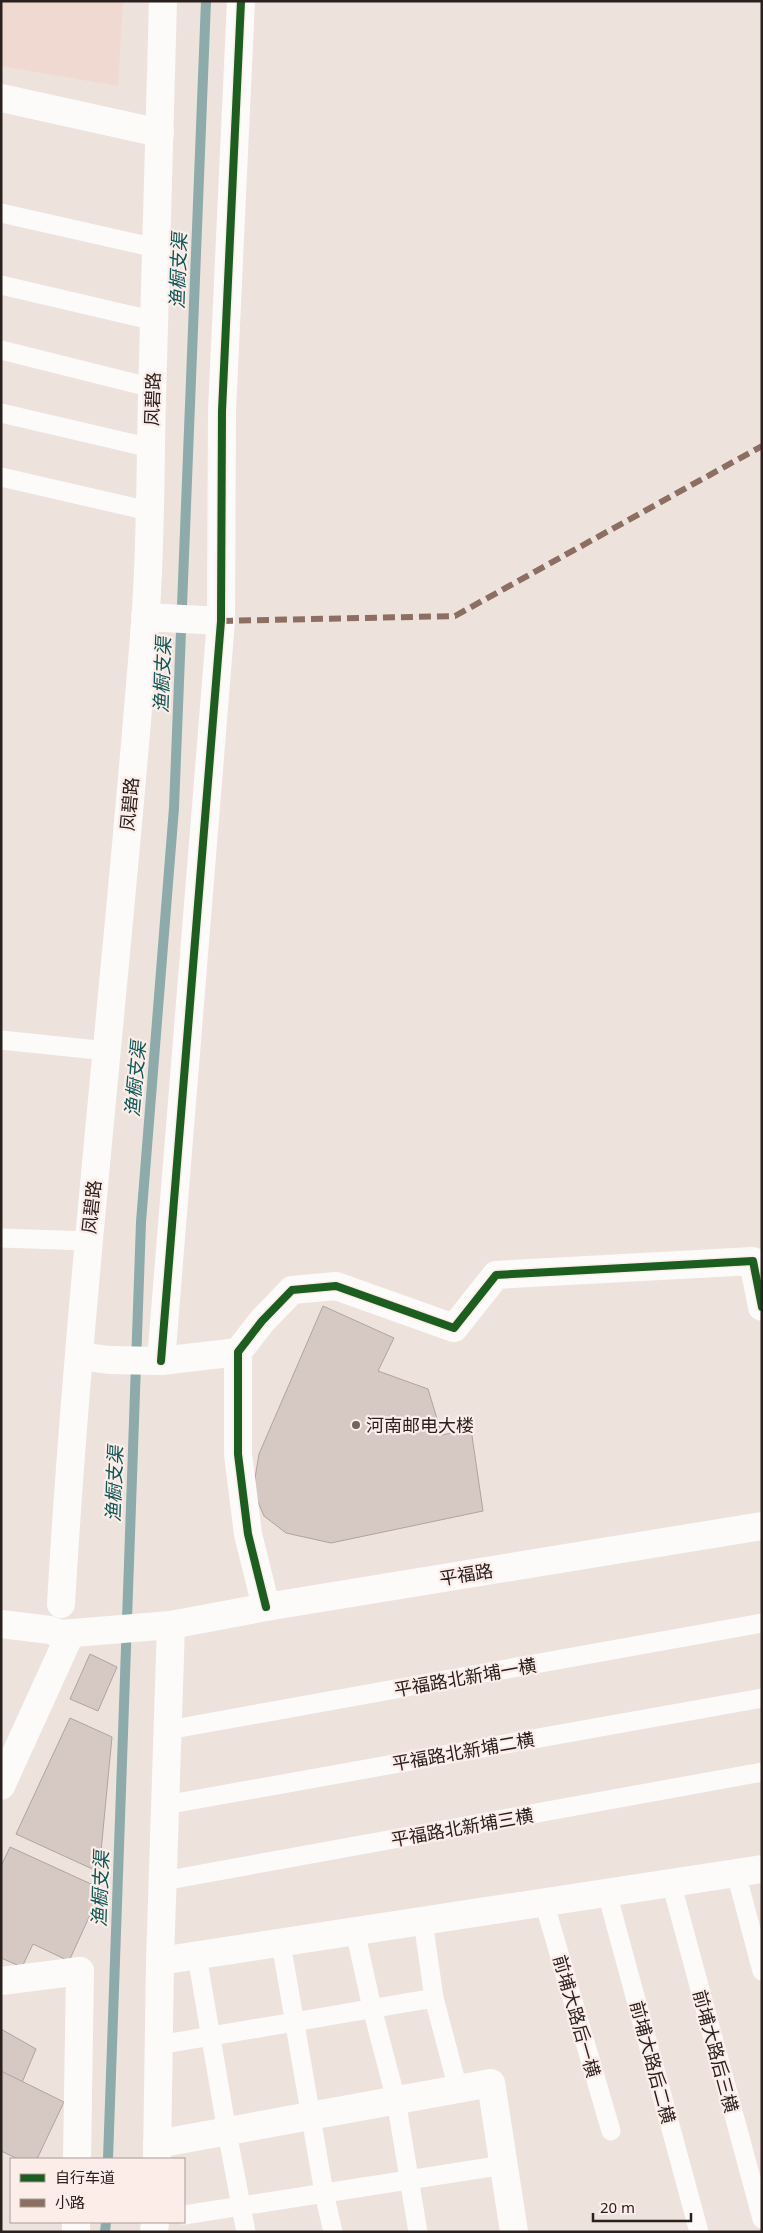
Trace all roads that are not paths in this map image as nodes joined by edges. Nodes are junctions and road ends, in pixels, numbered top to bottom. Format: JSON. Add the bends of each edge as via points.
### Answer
{"nodes":[{"id":1,"x":163,"y":1,"type":"edge"},
{"id":2,"x":241,"y":1,"type":"edge"},
{"id":3,"x":1,"y":98,"type":"edge"},
{"id":4,"x":160,"y":132,"type":"junction"},
{"id":5,"x":1,"y":213,"type":"edge"},
{"id":6,"x":156,"y":248,"type":"junction"},
{"id":7,"x":1,"y":286,"type":"edge"},
{"id":8,"x":154,"y":321,"type":"junction"},
{"id":9,"x":1,"y":350,"type":"edge"},
{"id":10,"x":153,"y":388,"type":"junction"},
{"id":11,"x":1,"y":413,"type":"edge"},
{"id":12,"x":151,"y":448,"type":"junction"},
{"id":13,"x":1,"y":477,"type":"edge"},
{"id":14,"x":149,"y":511,"type":"junction"},
{"id":15,"x":145,"y":618,"type":"junction"},
{"id":16,"x":221,"y":621,"type":"junction"},
{"id":17,"x":1,"y":1040,"type":"edge"},
{"id":18,"x":107,"y":1051,"type":"junction"},
{"id":19,"x":1,"y":1238,"type":"edge"},
{"id":20,"x":88,"y":1241,"type":"junction"},
{"id":21,"x":762,"y":1307,"type":"edge"},
{"id":22,"x":238,"y":1352,"type":"junction"},
{"id":23,"x":80,"y":1356,"type":"junction"},
{"id":24,"x":161,"y":1361,"type":"junction"},
{"id":25,"x":762,"y":1526,"type":"edge"},
{"id":26,"x":61,"y":1604,"type":"dead end"},
{"id":27,"x":266,"y":1607,"type":"junction"},
{"id":28,"x":762,"y":1623,"type":"edge"},
{"id":29,"x":1,"y":1624,"type":"edge"},
{"id":30,"x":171,"y":1625,"type":"junction"},
{"id":31,"x":59,"y":1635,"type":"junction"},
{"id":32,"x":762,"y":1698,"type":"edge"},
{"id":33,"x":168,"y":1730,"type":"junction"},
{"id":34,"x":762,"y":1772,"type":"edge"},
{"id":35,"x":1,"y":1786,"type":"edge"},
{"id":36,"x":165,"y":1805,"type":"junction"},
{"id":37,"x":749,"y":1870,"type":"edge"},
{"id":38,"x":162,"y":1881,"type":"junction"},
{"id":39,"x":671,"y":1882,"type":"junction"},
{"id":40,"x":607,"y":1893,"type":"junction"},
{"id":41,"x":544,"y":1902,"type":"junction"},
{"id":42,"x":423,"y":1921,"type":"junction"},
{"id":43,"x":355,"y":1931,"type":"junction"},
{"id":44,"x":281,"y":1943,"type":"junction"},
{"id":45,"x":197,"y":1956,"type":"junction"},
{"id":46,"x":160,"y":1961,"type":"junction"},
{"id":47,"x":762,"y":1971,"type":"edge"},
{"id":48,"x":1,"y":1981,"type":"edge"},
{"id":49,"x":434,"y":1998,"type":"junction"},
{"id":50,"x":372,"y":2008,"type":"junction"},
{"id":51,"x":296,"y":2022,"type":"junction"},
{"id":52,"x":210,"y":2036,"type":"junction"},
{"id":53,"x":159,"y":2045,"type":"junction"},
{"id":54,"x":458,"y":2089,"type":"junction"},
{"id":55,"x":396,"y":2100,"type":"junction"},
{"id":56,"x":311,"y":2116,"type":"junction"},
{"id":57,"x":611,"y":2131,"type":"dead end"},
{"id":58,"x":226,"y":2132,"type":"junction"},
{"id":59,"x":157,"y":2152,"type":"edge"},
{"id":60,"x":77,"y":2158,"type":"edge"},
{"id":61,"x":504,"y":2165,"type":"junction"},
{"id":62,"x":410,"y":2180,"type":"junction"},
{"id":63,"x":324,"y":2193,"type":"junction"},
{"id":64,"x":242,"y":2206,"type":"junction"},
{"id":65,"x":185,"y":2216,"type":"edge"},
{"id":66,"x":762,"y":2219,"type":"edge"},
{"id":67,"x":246,"y":2232,"type":"edge"},
{"id":68,"x":333,"y":2232,"type":"edge"},
{"id":69,"x":418,"y":2232,"type":"edge"},
{"id":70,"x":514,"y":2232,"type":"edge"},
{"id":71,"x":699,"y":2232,"type":"edge"}],
"edges":[{"from":1,"to":4,"type":"street","name":"凤碧路"},
{"from":2,"to":16,"type":"street","via":[[222,411]]},
{"from":3,"to":4,"type":"street"},
{"from":4,"to":6,"type":"street","name":"凤碧路"},
{"from":5,"to":6,"type":"lane"},
{"from":6,"to":8,"type":"street","name":"凤碧路"},
{"from":7,"to":8,"type":"lane"},
{"from":8,"to":10,"type":"street","name":"凤碧路"},
{"from":9,"to":10,"type":"lane"},
{"from":10,"to":12,"type":"street","name":"凤碧路"},
{"from":11,"to":12,"type":"lane"},
{"from":12,"to":14,"type":"street","name":"凤碧路"},
{"from":13,"to":14,"type":"lane"},
{"from":14,"to":15,"type":"street","name":"凤碧路"},
{"from":15,"to":16,"type":"street"},
{"from":15,"to":18,"type":"street","name":"凤碧路"},
{"from":16,"to":24,"type":"street"},
{"from":17,"to":18,"type":"lane"},
{"from":18,"to":20,"type":"street","name":"凤碧路"},
{"from":19,"to":20,"type":"lane"},
{"from":20,"to":23,"type":"street","name":"凤碧路"},
{"from":21,"to":22,"type":"street","via":[[753,1261],[496,1275],[454,1328],[336,1286],[309,1288],[292,1290]]},
{"from":22,"to":24,"type":"street"},
{"from":22,"to":27,"type":"street","via":[[238,1454],[248,1534]]},
{"from":23,"to":24,"type":"street"},
{"from":23,"to":26,"type":"street","name":"凤碧路","via":[[68,1475]]},
{"from":25,"to":27,"type":"street","name":"平福路"},
{"from":27,"to":30,"type":"street","name":"平福路"},
{"from":28,"to":33,"type":"lane","name":"平福路北新埔一横"},
{"from":29,"to":31,"type":"street","name":"平福路"},
{"from":30,"to":31,"type":"street","name":"平福路"},
{"from":30,"to":33,"type":"street"},
{"from":31,"to":35,"type":"street"},
{"from":32,"to":36,"type":"lane","name":"平福路北新埔二横"},
{"from":33,"to":36,"type":"street"},
{"from":34,"to":38,"type":"lane","name":"平福路北新埔三横"},
{"from":36,"to":38,"type":"street"},
{"from":37,"to":39,"type":"street"},
{"from":37,"to":47,"type":"lane"},
{"from":38,"to":46,"type":"street"},
{"from":39,"to":40,"type":"street"},
{"from":39,"to":66,"type":"lane","name":"前埔大路后三横"},
{"from":40,"to":41,"type":"street"},
{"from":40,"to":71,"type":"lane","name":"前埔大路后二横"},
{"from":41,"to":42,"type":"street"},
{"from":41,"to":57,"type":"lane","name":"前埔大路后一横"},
{"from":42,"to":43,"type":"street"},
{"from":42,"to":49,"type":"lane"},
{"from":43,"to":44,"type":"street"},
{"from":43,"to":50,"type":"lane"},
{"from":44,"to":45,"type":"street"},
{"from":44,"to":51,"type":"lane"},
{"from":45,"to":46,"type":"street"},
{"from":45,"to":52,"type":"lane"},
{"from":46,"to":53,"type":"street"},
{"from":48,"to":60,"type":"street","via":[[80,1971]]},
{"from":49,"to":50,"type":"lane"},
{"from":49,"to":54,"type":"lane"},
{"from":50,"to":51,"type":"lane"},
{"from":50,"to":55,"type":"lane"},
{"from":51,"to":52,"type":"lane"},
{"from":51,"to":56,"type":"lane"},
{"from":52,"to":53,"type":"lane"},
{"from":52,"to":58,"type":"lane"},
{"from":53,"to":59,"type":"street"},
{"from":54,"to":55,"type":"street"},
{"from":54,"to":61,"type":"street","via":[[491,2083]]},
{"from":55,"to":56,"type":"street"},
{"from":55,"to":62,"type":"lane"},
{"from":56,"to":58,"type":"street"},
{"from":56,"to":63,"type":"lane"},
{"from":58,"to":59,"type":"street"},
{"from":58,"to":64,"type":"lane"},
{"from":61,"to":62,"type":"lane"},
{"from":61,"to":70,"type":"street"},
{"from":62,"to":63,"type":"lane"},
{"from":62,"to":69,"type":"lane"},
{"from":63,"to":64,"type":"lane"},
{"from":63,"to":68,"type":"lane"},
{"from":64,"to":65,"type":"lane"},
{"from":64,"to":67,"type":"lane"}]}
